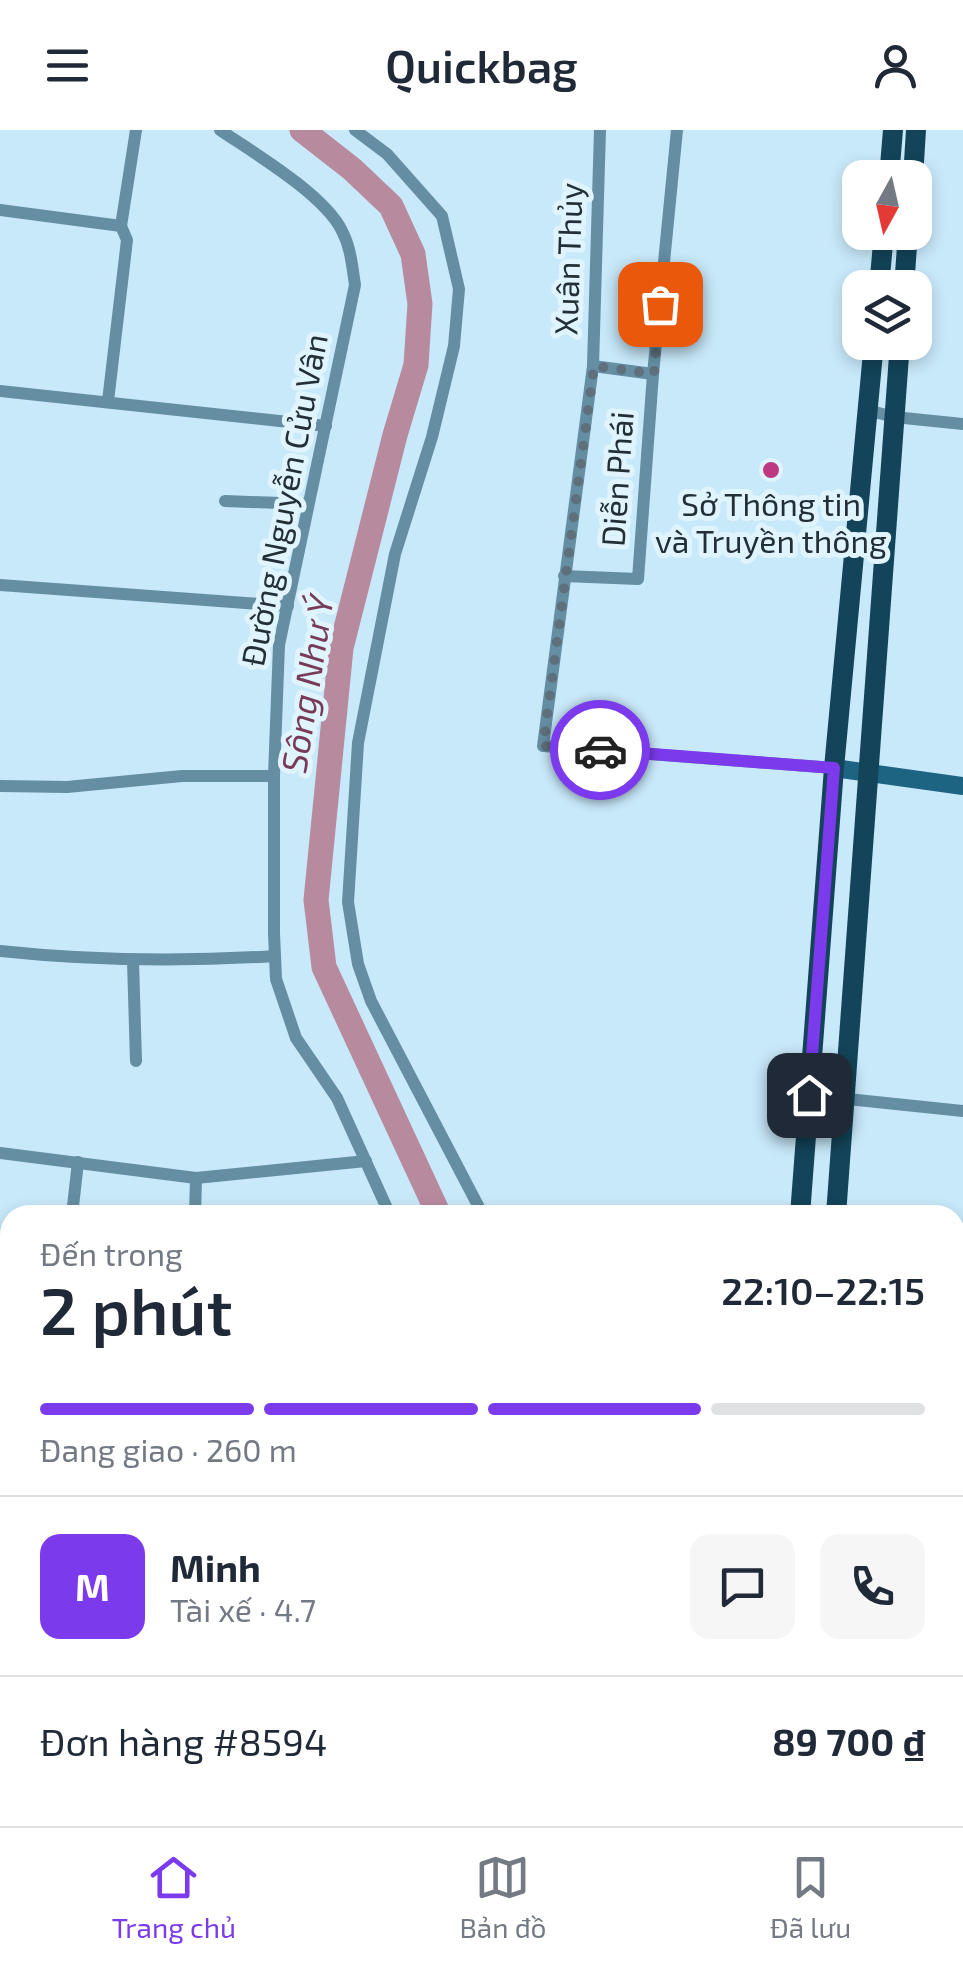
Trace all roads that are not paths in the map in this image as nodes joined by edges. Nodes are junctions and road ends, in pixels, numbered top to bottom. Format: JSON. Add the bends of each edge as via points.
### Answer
{"nodes":[{"id":1,"x":136,"y":130,"type":"edge"},
{"id":2,"x":220,"y":130,"type":"edge"},
{"id":3,"x":355,"y":130,"type":"edge"},
{"id":4,"x":600,"y":130,"type":"edge"},
{"id":5,"x":678,"y":130,"type":"edge"},
{"id":6,"x":894,"y":130,"type":"edge"},
{"id":7,"x":916,"y":130,"type":"edge"},
{"id":8,"x":891,"y":160,"type":"edge"},
{"id":9,"x":914,"y":160,"type":"edge"},
{"id":10,"x":0,"y":210,"type":"edge"},
{"id":11,"x":121,"y":226,"type":"junction"},
{"id":12,"x":872,"y":360,"type":"edge"},
{"id":13,"x":899,"y":360,"type":"edge"},
{"id":14,"x":594,"y":366,"type":"junction"},
{"id":15,"x":654,"y":374,"type":"junction"},
{"id":16,"x":0,"y":391,"type":"edge"},
{"id":17,"x":108,"y":401,"type":"junction"},
{"id":18,"x":867,"y":410,"type":"junction"},
{"id":19,"x":894,"y":418,"type":"junction"},
{"id":20,"x":963,"y":424,"type":"edge"},
{"id":21,"x":326,"y":426,"type":"junction"},
{"id":22,"x":224,"y":501,"type":"dead end"},
{"id":23,"x":307,"y":504,"type":"junction"},
{"id":24,"x":564,"y":576,"type":"junction"},
{"id":25,"x":0,"y":585,"type":"edge"},
{"id":26,"x":288,"y":606,"type":"junction"},
{"id":27,"x":834,"y":768,"type":"junction"},
{"id":28,"x":866,"y":772,"type":"junction"},
{"id":29,"x":274,"y":776,"type":"junction"},
{"id":30,"x":0,"y":786,"type":"edge"},
{"id":31,"x":963,"y":786,"type":"edge"},
{"id":32,"x":0,"y":951,"type":"edge"},
{"id":33,"x":275,"y":956,"type":"junction"},
{"id":34,"x":133,"y":961,"type":"junction"},
{"id":35,"x":136,"y":1062,"type":"dead end"},
{"id":36,"x":809,"y":1095,"type":"junction"},
{"id":37,"x":844,"y":1098,"type":"junction"},
{"id":38,"x":963,"y":1111,"type":"edge"},
{"id":39,"x":0,"y":1153,"type":"edge"},
{"id":40,"x":366,"y":1161,"type":"junction"},
{"id":41,"x":78,"y":1162,"type":"junction"},
{"id":42,"x":196,"y":1178,"type":"junction"},
{"id":43,"x":73,"y":1205,"type":"edge"},
{"id":44,"x":195,"y":1205,"type":"edge"},
{"id":45,"x":386,"y":1205,"type":"edge"},
{"id":46,"x":478,"y":1205,"type":"edge"},
{"id":47,"x":801,"y":1205,"type":"edge"},
{"id":48,"x":837,"y":1205,"type":"edge"}],
"edges":[{"from":1,"to":11,"type":"street"},
{"from":2,"to":21,"type":"street","name":"Đường Nguyễn Cửu Vân","via":[[295,182],[341,226],[350,251],[355,285]]},
{"from":3,"to":46,"type":"street","via":[[388,154],[442,216],[460,289],[454,346],[394,554],[358,743],[348,902],[371,1002]]},
{"from":4,"to":14,"type":"street","name":"Xuân Thủy"},
{"from":5,"to":15,"type":"street","name":"Diễn Phái"},
{"from":6,"to":8,"type":"main road"},
{"from":7,"to":9,"type":"main road"},
{"from":10,"to":11,"type":"street"},
{"from":11,"to":17,"type":"street","via":[[127,240]]},
{"from":12,"to":18,"type":"main road"},
{"from":13,"to":19,"type":"main road"},
{"from":14,"to":15,"type":"street"},
{"from":14,"to":24,"type":"street","name":"Xuân Thủy"},
{"from":15,"to":24,"type":"street","name":"Diễn Phái","via":[[638,578]]},
{"from":16,"to":17,"type":"street"},
{"from":17,"to":21,"type":"street"},
{"from":18,"to":19,"type":"street"},
{"from":18,"to":27,"type":"main road"},
{"from":19,"to":20,"type":"street"},
{"from":19,"to":28,"type":"main road"},
{"from":21,"to":23,"type":"street","name":"Đường Nguyễn Cửu Vân"},
{"from":22,"to":23,"type":"street"},
{"from":23,"to":26,"type":"street","name":"Đường Nguyễn Cửu Vân"},
{"from":24,"to":27,"type":"street","name":"Xuân Thủy","via":[[543,746]]},
{"from":25,"to":26,"type":"street"},
{"from":26,"to":29,"type":"street","name":"Đường Nguyễn Cửu Vân"},
{"from":27,"to":28,"type":"street"},
{"from":27,"to":36,"type":"main road"},
{"from":28,"to":31,"type":"street"},
{"from":28,"to":37,"type":"main road"},
{"from":29,"to":30,"type":"street"},
{"from":29,"to":33,"type":"street","name":"Đường Nguyễn Cửu Vân"},
{"from":32,"to":34,"type":"street"},
{"from":33,"to":34,"type":"street"},
{"from":33,"to":40,"type":"street","name":"Đường Nguyễn Cửu Vân","via":[[296,1038],[336,1098]]},
{"from":34,"to":35,"type":"street"},
{"from":36,"to":37,"type":"street"},
{"from":36,"to":47,"type":"main road"},
{"from":37,"to":38,"type":"street"},
{"from":37,"to":48,"type":"main road"},
{"from":39,"to":41,"type":"street"},
{"from":40,"to":42,"type":"street"},
{"from":40,"to":45,"type":"street","name":"Đường Nguyễn Cửu Vân"},
{"from":41,"to":42,"type":"street"},
{"from":41,"to":43,"type":"street"},
{"from":42,"to":44,"type":"street"}]}
